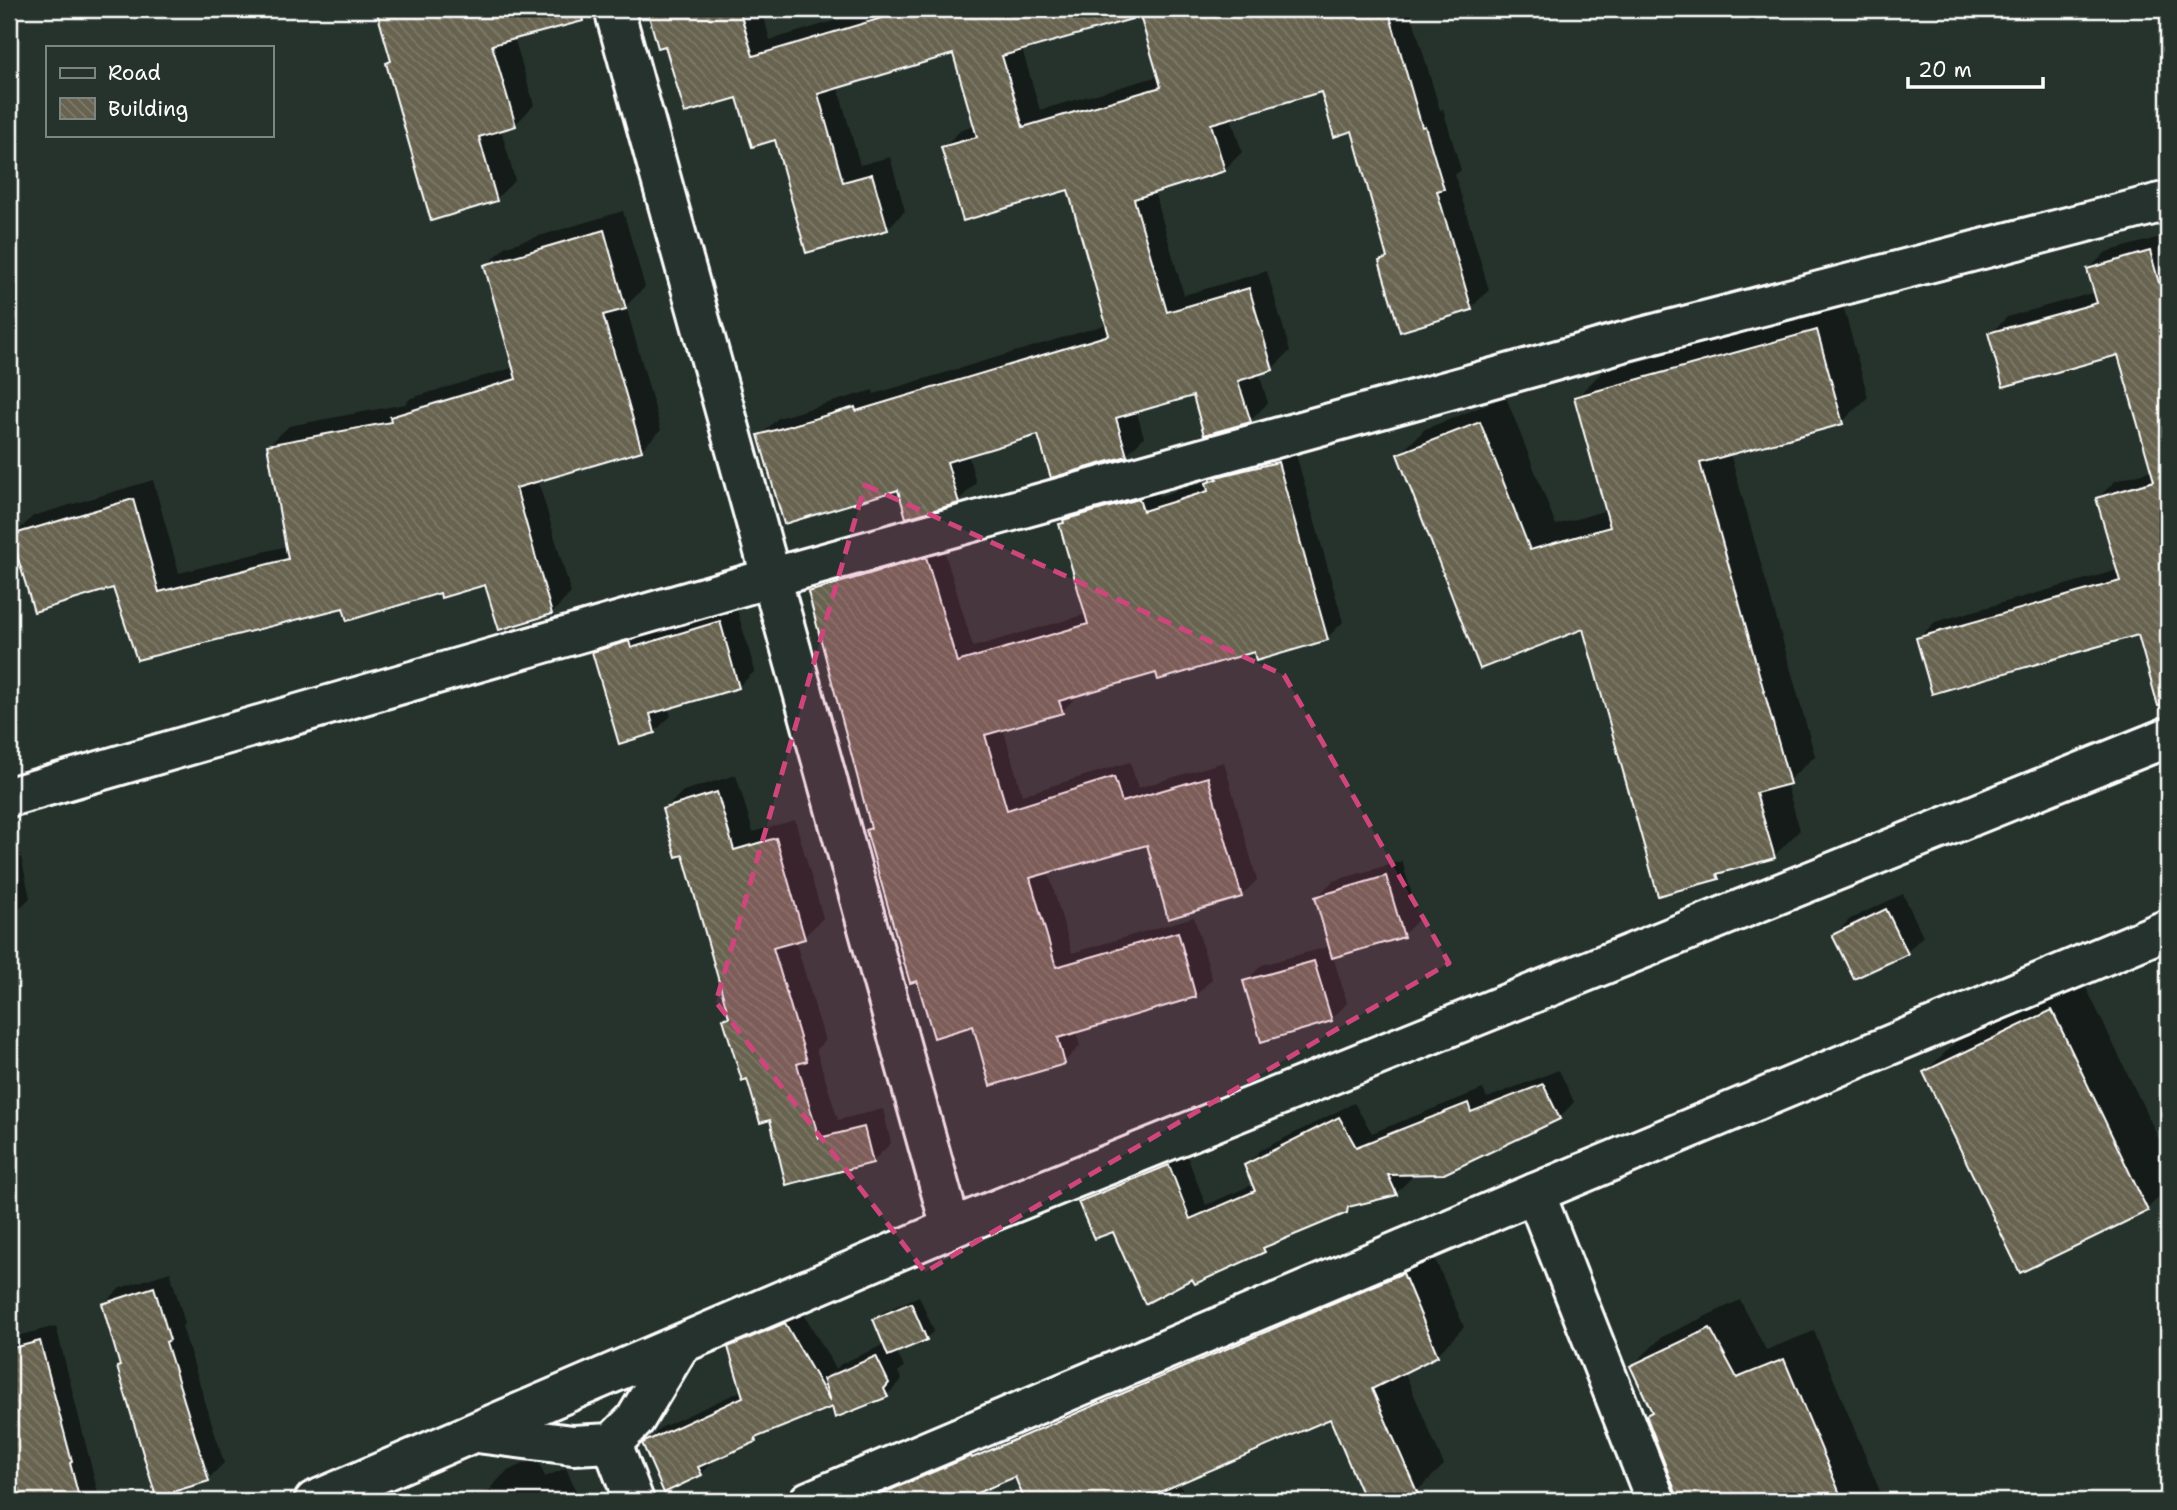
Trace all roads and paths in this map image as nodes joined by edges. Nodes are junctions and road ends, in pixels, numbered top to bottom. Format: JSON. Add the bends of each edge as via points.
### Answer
{"nodes":[{"id":1,"x":614,"y":9,"type":"edge"},
{"id":2,"x":2168,"y":201,"type":"edge"},
{"id":3,"x":770,"y":578,"type":"junction"},
{"id":4,"x":2168,"y":737,"type":"edge"},
{"id":5,"x":9,"y":797,"type":"edge"},
{"id":6,"x":2168,"y":929,"type":"edge"},
{"id":7,"x":1535,"y":1193,"type":"junction"},
{"id":8,"x":951,"y":1228,"type":"junction"},
{"id":9,"x":680,"y":1345,"type":"junction"},
{"id":10,"x":474,"y":1433,"type":"junction"},
{"id":11,"x":612,"y":1443,"type":"junction"},
{"id":12,"x":314,"y":1501,"type":"edge"},
{"id":13,"x":634,"y":1501,"type":"edge"},
{"id":14,"x":809,"y":1501,"type":"edge"},
{"id":15,"x":1656,"y":1501,"type":"edge"}],
"edges":[{"from":1,"to":3,"type":"street"},
{"from":2,"to":3,"type":"street","via":[[1623,342]]},
{"from":3,"to":5,"type":"street"},
{"from":3,"to":8,"type":"street"},
{"from":4,"to":8,"type":"street"},
{"from":6,"to":7,"type":"street"},
{"from":7,"to":14,"type":"street"},
{"from":7,"to":15,"type":"street"},
{"from":8,"to":9,"type":"street"},
{"from":9,"to":10,"type":"street"},
{"from":9,"to":11,"type":"street","via":[[635,1420]]},
{"from":10,"to":11,"type":"street","via":[[573,1445]]},
{"from":10,"to":12,"type":"street"},
{"from":11,"to":13,"type":"street"}]}
